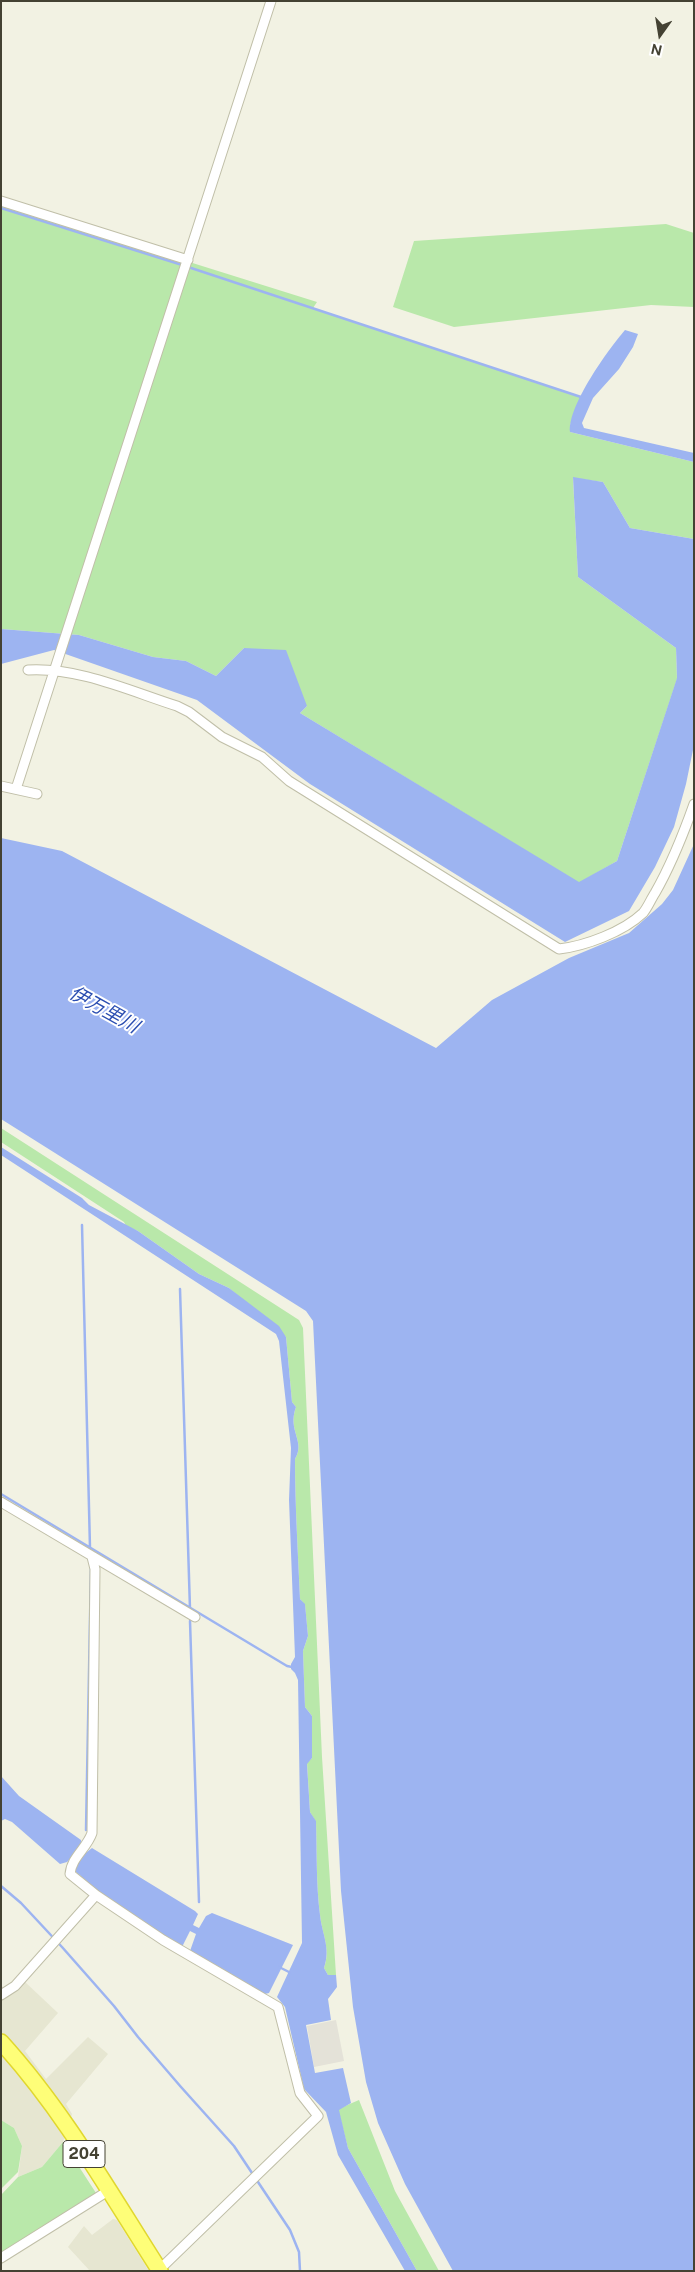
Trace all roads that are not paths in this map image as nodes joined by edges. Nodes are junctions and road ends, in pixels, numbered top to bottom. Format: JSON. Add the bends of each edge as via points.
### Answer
{"nodes":[{"id":1,"x":270,"y":1,"type":"edge"},
{"id":2,"x":1,"y":201,"type":"edge"},
{"id":3,"x":188,"y":260,"type":"junction"},
{"id":4,"x":57,"y":666,"type":"junction"},
{"id":5,"x":28,"y":670,"type":"dead end"},
{"id":6,"x":1,"y":786,"type":"edge"},
{"id":7,"x":16,"y":789,"type":"junction"},
{"id":8,"x":37,"y":794,"type":"dead end"},
{"id":9,"x":694,"y":804,"type":"edge"},
{"id":10,"x":1,"y":1502,"type":"edge"},
{"id":11,"x":92,"y":1557,"type":"junction"},
{"id":12,"x":195,"y":1617,"type":"dead end"},
{"id":13,"x":96,"y":1895,"type":"junction"},
{"id":14,"x":1,"y":1995,"type":"edge"},
{"id":15,"x":1,"y":2042,"type":"edge"},
{"id":16,"x":108,"y":2191,"type":"junction"},
{"id":17,"x":1,"y":2258,"type":"edge"},
{"id":18,"x":159,"y":2271,"type":"edge"}],
"edges":[{"from":1,"to":3,"type":"street"},
{"from":2,"to":3,"type":"street"},
{"from":3,"to":4,"type":"street"},
{"from":4,"to":5,"type":"street"},
{"from":4,"to":7,"type":"street"},
{"from":4,"to":9,"type":"street","via":[[189,712],[222,737],[262,757],[288,781],[559,950],[625,927],[644,911],[663,879]]},
{"from":6,"to":7,"type":"street"},
{"from":7,"to":8,"type":"street"},
{"from":10,"to":11,"type":"street"},
{"from":11,"to":12,"type":"street"},
{"from":11,"to":13,"type":"street","via":[[95,1569],[92,1833],[70,1867],[70,1874]]},
{"from":13,"to":14,"type":"street","via":[[15,1986]]},
{"from":13,"to":18,"type":"street","via":[[162,1940],[278,2007],[300,2093],[318,2116]]},
{"from":15,"to":16,"type":"highway","number":"204","via":[[55,2111]]},
{"from":16,"to":17,"type":"street"},
{"from":16,"to":18,"type":"highway","number":"204"}]}
